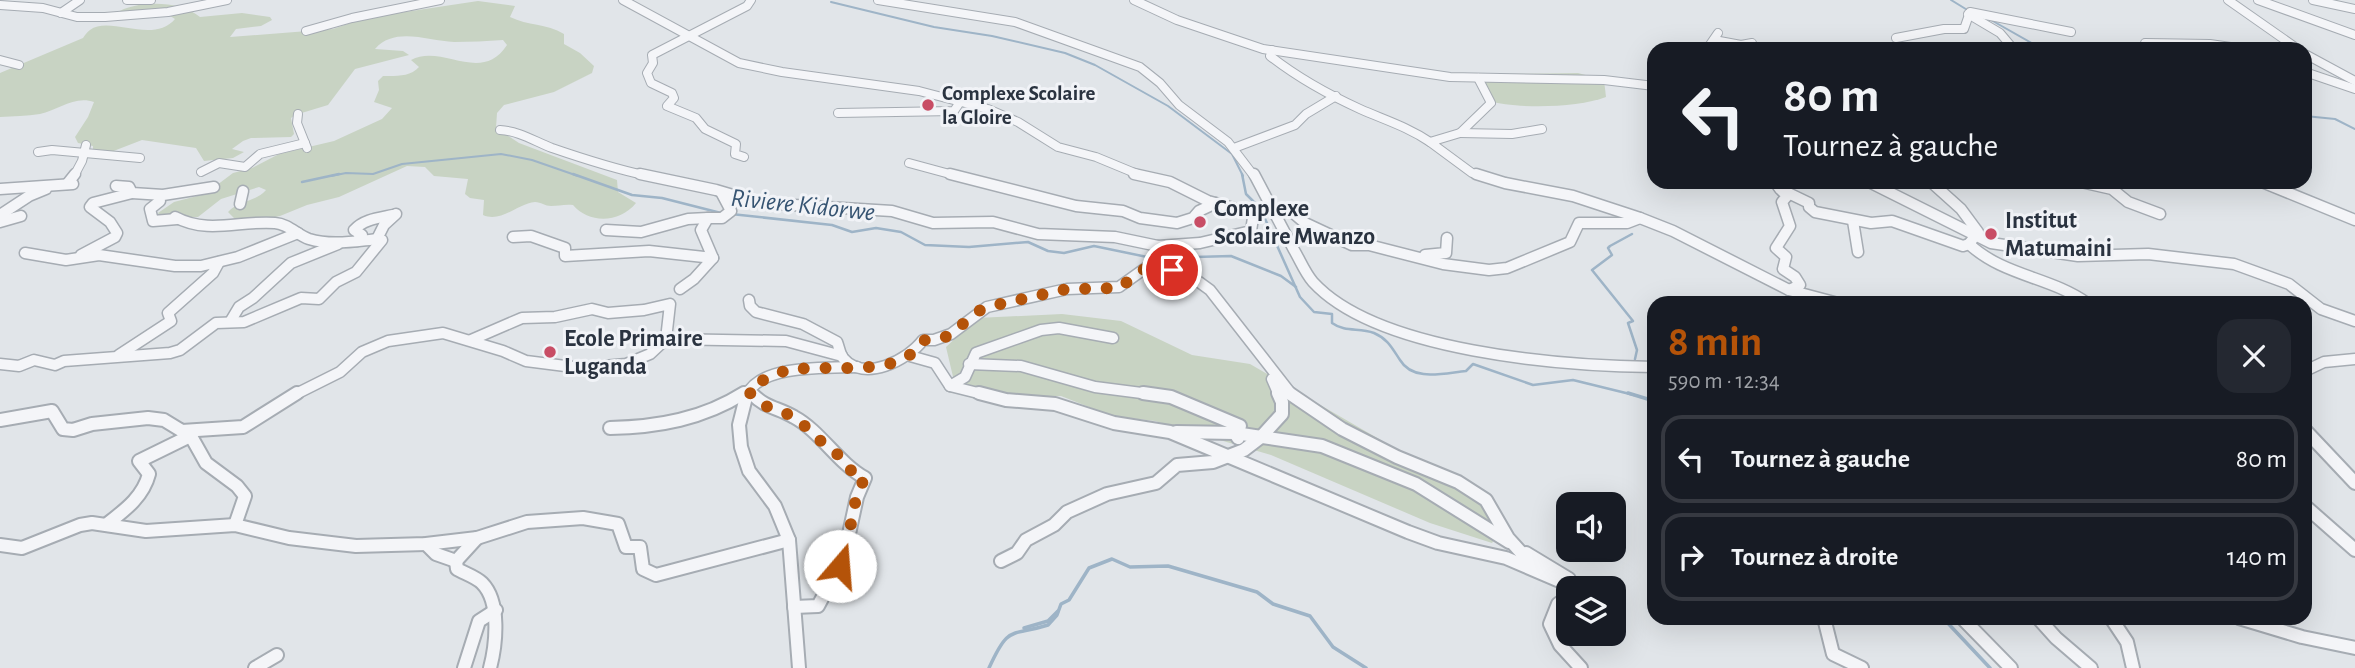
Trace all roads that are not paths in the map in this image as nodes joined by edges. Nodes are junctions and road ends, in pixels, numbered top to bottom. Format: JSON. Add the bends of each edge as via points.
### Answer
{"nodes":[{"id":1,"x":80,"y":0,"type":"edge"},
{"id":2,"x":127,"y":0,"type":"edge"},
{"id":3,"x":152,"y":0,"type":"edge"},
{"id":4,"x":184,"y":0,"type":"edge"},
{"id":5,"x":227,"y":0,"type":"edge"},
{"id":6,"x":440,"y":0,"type":"edge"},
{"id":7,"x":623,"y":0,"type":"edge"},
{"id":8,"x":751,"y":0,"type":"edge"},
{"id":9,"x":878,"y":0,"type":"edge"},
{"id":10,"x":1135,"y":0,"type":"edge"},
{"id":11,"x":2228,"y":0,"type":"edge"},
{"id":12,"x":2258,"y":0,"type":"edge"},
{"id":13,"x":2314,"y":0,"type":"edge"},
{"id":14,"x":0,"y":5,"type":"edge"},
{"id":15,"x":2350,"y":5,"type":"edge"},
{"id":16,"x":196,"y":7,"type":"junction"},
{"id":17,"x":61,"y":13,"type":"junction"},
{"id":18,"x":1968,"y":15,"type":"junction"},
{"id":19,"x":306,"y":32,"type":"dead end"},
{"id":20,"x":2071,"y":33,"type":"dead end"},
{"id":21,"x":2355,"y":35,"type":"edge"},
{"id":22,"x":689,"y":37,"type":"junction"},
{"id":23,"x":1896,"y":38,"type":"dead end"},
{"id":24,"x":1712,"y":42,"type":"edge"},
{"id":25,"x":1732,"y":42,"type":"edge"},
{"id":26,"x":2008,"y":42,"type":"edge"},
{"id":27,"x":2288,"y":42,"type":"edge"},
{"id":28,"x":1272,"y":50,"type":"junction"},
{"id":29,"x":2312,"y":58,"type":"edge"},
{"id":30,"x":0,"y":60,"type":"edge"},
{"id":31,"x":19,"y":65,"type":"dead end"},
{"id":32,"x":2312,"y":74,"type":"edge"},
{"id":33,"x":1478,"y":78,"type":"junction"},
{"id":34,"x":2355,"y":81,"type":"edge"},
{"id":35,"x":1647,"y":85,"type":"edge"},
{"id":36,"x":2355,"y":89,"type":"edge"},
{"id":37,"x":1336,"y":96,"type":"junction"},
{"id":38,"x":961,"y":102,"type":"junction"},
{"id":39,"x":838,"y":113,"type":"dead end"},
{"id":40,"x":298,"y":114,"type":"dead end"},
{"id":41,"x":1542,"y":129,"type":"dead end"},
{"id":42,"x":500,"y":131,"type":"dead end"},
{"id":43,"x":1460,"y":133,"type":"junction"},
{"id":44,"x":1430,"y":142,"type":"junction"},
{"id":45,"x":86,"y":145,"type":"dead end"},
{"id":46,"x":1234,"y":148,"type":"junction"},
{"id":47,"x":38,"y":152,"type":"dead end"},
{"id":48,"x":82,"y":156,"type":"junction"},
{"id":49,"x":744,"y":157,"type":"dead end"},
{"id":50,"x":140,"y":158,"type":"dead end"},
{"id":51,"x":909,"y":163,"type":"dead end"},
{"id":52,"x":55,"y":185,"type":"junction"},
{"id":53,"x":116,"y":186,"type":"dead end"},
{"id":54,"x":133,"y":188,"type":"junction"},
{"id":55,"x":0,"y":189,"type":"edge"},
{"id":56,"x":1781,"y":189,"type":"edge"},
{"id":57,"x":1784,"y":189,"type":"edge"},
{"id":58,"x":1882,"y":189,"type":"edge"},
{"id":59,"x":1939,"y":189,"type":"edge"},
{"id":60,"x":2112,"y":189,"type":"edge"},
{"id":61,"x":2279,"y":189,"type":"edge"},
{"id":62,"x":243,"y":191,"type":"dead end"},
{"id":63,"x":722,"y":194,"type":"junction"},
{"id":64,"x":161,"y":200,"type":"junction"},
{"id":65,"x":1216,"y":203,"type":"junction"},
{"id":66,"x":240,"y":204,"type":"dead end"},
{"id":67,"x":1272,"y":209,"type":"junction"},
{"id":68,"x":1254,"y":211,"type":"junction"},
{"id":69,"x":2160,"y":214,"type":"dead end"},
{"id":70,"x":0,"y":215,"type":"edge"},
{"id":71,"x":21,"y":216,"type":"dead end"},
{"id":72,"x":708,"y":218,"type":"junction"},
{"id":73,"x":1640,"y":218,"type":"junction"},
{"id":74,"x":2355,"y":220,"type":"edge"},
{"id":75,"x":1853,"y":221,"type":"junction"},
{"id":76,"x":0,"y":222,"type":"edge"},
{"id":77,"x":606,"y":230,"type":"dead end"},
{"id":78,"x":298,"y":233,"type":"junction"},
{"id":79,"x":513,"y":237,"type":"dead end"},
{"id":80,"x":1447,"y":238,"type":"dead end"},
{"id":81,"x":379,"y":239,"type":"junction"},
{"id":82,"x":1972,"y":240,"type":"junction"},
{"id":83,"x":357,"y":241,"type":"junction"},
{"id":84,"x":341,"y":242,"type":"junction"},
{"id":85,"x":1858,"y":252,"type":"dead end"},
{"id":86,"x":25,"y":253,"type":"dead end"},
{"id":87,"x":1405,"y":255,"type":"junction"},
{"id":88,"x":86,"y":257,"type":"junction"},
{"id":89,"x":1157,"y":257,"type":"junction"},
{"id":90,"x":713,"y":258,"type":"junction"},
{"id":91,"x":219,"y":262,"type":"junction"},
{"id":92,"x":680,"y":289,"type":"dead end"},
{"id":93,"x":1789,"y":290,"type":"junction"},
{"id":94,"x":1812,"y":296,"type":"edge"},
{"id":95,"x":2077,"y":296,"type":"edge"},
{"id":96,"x":2304,"y":296,"type":"edge"},
{"id":97,"x":749,"y":300,"type":"dead end"},
{"id":98,"x":2312,"y":302,"type":"edge"},
{"id":99,"x":2343,"y":317,"type":"junction"},
{"id":100,"x":2355,"y":321,"type":"edge"},
{"id":101,"x":230,"y":322,"type":"junction"},
{"id":102,"x":2355,"y":329,"type":"edge"},
{"id":103,"x":666,"y":338,"type":"junction"},
{"id":104,"x":1113,"y":338,"type":"dead end"},
{"id":105,"x":471,"y":340,"type":"junction"},
{"id":106,"x":842,"y":356,"type":"junction"},
{"id":107,"x":910,"y":356,"type":"junction"},
{"id":108,"x":113,"y":359,"type":"junction"},
{"id":109,"x":2355,"y":359,"type":"edge"},
{"id":110,"x":969,"y":364,"type":"junction"},
{"id":111,"x":0,"y":365,"type":"edge"},
{"id":112,"x":861,"y":367,"type":"junction"},
{"id":113,"x":1647,"y":367,"type":"edge"},
{"id":114,"x":1636,"y":368,"type":"junction"},
{"id":115,"x":2312,"y":368,"type":"edge"},
{"id":116,"x":1268,"y":370,"type":"junction"},
{"id":117,"x":1647,"y":372,"type":"edge"},
{"id":118,"x":950,"y":386,"type":"junction"},
{"id":119,"x":748,"y":391,"type":"junction"},
{"id":120,"x":0,"y":420,"type":"edge"},
{"id":121,"x":610,"y":428,"type":"dead end"},
{"id":122,"x":1170,"y":432,"type":"junction"},
{"id":123,"x":1235,"y":433,"type":"junction"},
{"id":124,"x":189,"y":434,"type":"junction"},
{"id":125,"x":2312,"y":436,"type":"edge"},
{"id":126,"x":1261,"y":437,"type":"junction"},
{"id":127,"x":1244,"y":450,"type":"junction"},
{"id":128,"x":1231,"y":457,"type":"junction"},
{"id":129,"x":2355,"y":484,"type":"edge"},
{"id":130,"x":2312,"y":512,"type":"edge"},
{"id":131,"x":107,"y":524,"type":"junction"},
{"id":132,"x":235,"y":525,"type":"junction"},
{"id":133,"x":477,"y":538,"type":"junction"},
{"id":134,"x":789,"y":540,"type":"junction"},
{"id":135,"x":426,"y":544,"type":"junction"},
{"id":136,"x":0,"y":545,"type":"edge"},
{"id":137,"x":1518,"y":548,"type":"junction"},
{"id":138,"x":2355,"y":550,"type":"edge"},
{"id":139,"x":456,"y":561,"type":"junction"},
{"id":140,"x":1001,"y":561,"type":"dead end"},
{"id":141,"x":1538,"y":571,"type":"junction"},
{"id":142,"x":1563,"y":576,"type":"edge"},
{"id":143,"x":1556,"y":579,"type":"edge"},
{"id":144,"x":794,"y":607,"type":"junction"},
{"id":145,"x":1556,"y":608,"type":"edge"},
{"id":146,"x":496,"y":610,"type":"junction"},
{"id":147,"x":1825,"y":625,"type":"edge"},
{"id":148,"x":1969,"y":625,"type":"edge"},
{"id":149,"x":2045,"y":625,"type":"edge"},
{"id":150,"x":2116,"y":625,"type":"edge"},
{"id":151,"x":2262,"y":625,"type":"edge"},
{"id":152,"x":1556,"y":637,"type":"edge"},
{"id":153,"x":1561,"y":646,"type":"edge"},
{"id":154,"x":2355,"y":648,"type":"edge"},
{"id":155,"x":276,"y":655,"type":"dead end"},
{"id":156,"x":255,"y":668,"type":"edge"},
{"id":157,"x":464,"y":668,"type":"edge"},
{"id":158,"x":490,"y":668,"type":"edge"},
{"id":159,"x":799,"y":668,"type":"edge"},
{"id":160,"x":1581,"y":668,"type":"edge"},
{"id":161,"x":1862,"y":668,"type":"edge"},
{"id":162,"x":2011,"y":668,"type":"edge"},
{"id":163,"x":2091,"y":668,"type":"edge"},
{"id":164,"x":2133,"y":668,"type":"edge"}],
"edges":[{"from":1,"to":17,"type":"street"},
{"from":2,"to":3,"type":"street"},
{"from":4,"to":16,"type":"street"},
{"from":5,"to":16,"type":"street"},
{"from":6,"to":19,"type":"street"},
{"from":7,"to":22,"type":"street"},
{"from":8,"to":22,"type":"street"},
{"from":9,"to":46,"type":"street","via":[[1015,22],[1120,58],[1148,73],[1179,105]]},
{"from":10,"to":28,"type":"street","via":[[1177,20],[1254,48]]},
{"from":11,"to":27,"type":"street"},
{"from":12,"to":21,"type":"street"},
{"from":13,"to":15,"type":"street"},
{"from":14,"to":17,"type":"street"},
{"from":16,"to":17,"type":"street","via":[[105,17]]},
{"from":18,"to":20,"type":"street","via":[[2010,18]]},
{"from":18,"to":23,"type":"street","via":[[1964,29]]},
{"from":18,"to":26,"type":"street"},
{"from":22,"to":38,"type":"street","via":[[757,68],[919,91]]},
{"from":22,"to":49,"type":"street","via":[[652,55],[647,73],[651,82],[672,93],[674,98],[667,106],[736,144],[735,154]]},
{"from":24,"to":25,"type":"street","via":[[1716,37]]},
{"from":28,"to":33,"type":"street"},
{"from":28,"to":37,"type":"street","via":[[1275,62]]},
{"from":29,"to":34,"type":"street"},
{"from":30,"to":31,"type":"street"},
{"from":32,"to":36,"type":"street"},
{"from":33,"to":35,"type":"street"},
{"from":33,"to":43,"type":"street","via":[[1491,103]]},
{"from":37,"to":44,"type":"street","via":[[1410,128]]},
{"from":37,"to":46,"type":"street","via":[[1295,125]]},
{"from":38,"to":39,"type":"street","via":[[954,111]]},
{"from":38,"to":65,"type":"street","via":[[1005,116],[1058,147],[1096,157],[1127,172],[1178,184]]},
{"from":40,"to":64,"type":"street","via":[[306,146],[260,154],[245,167],[219,163],[199,177],[204,186],[214,187]]},
{"from":41,"to":43,"type":"street","via":[[1512,134]]},
{"from":42,"to":63,"type":"street","via":[[516,131],[609,168]]},
{"from":43,"to":44,"type":"street"},
{"from":44,"to":73,"type":"street","via":[[1472,173],[1573,196]]},
{"from":45,"to":48,"type":"street"},
{"from":46,"to":67,"type":"street","via":[[1250,166]]},
{"from":47,"to":48,"type":"street"},
{"from":48,"to":50,"type":"street","via":[[118,153]]},
{"from":48,"to":52,"type":"street","via":[[70,184]]},
{"from":51,"to":65,"type":"street","via":[[1140,218],[1177,222]]},
{"from":52,"to":55,"type":"street"},
{"from":52,"to":70,"type":"street","via":[[29,195]]},
{"from":53,"to":54,"type":"street"},
{"from":54,"to":64,"type":"street"},
{"from":54,"to":88,"type":"street","via":[[87,209],[110,222],[117,233],[80,256]]},
{"from":56,"to":93,"type":"street","via":[[1788,195],[1782,202],[1792,223],[1776,248],[1786,257],[1783,269],[1800,285]]},
{"from":57,"to":75,"type":"street","via":[[1809,203],[1815,212]]},
{"from":58,"to":82,"type":"street","via":[[1956,225]]},
{"from":59,"to":82,"type":"street","via":[[1971,219],[1979,232]]},
{"from":60,"to":69,"type":"street","via":[[2128,202]]},
{"from":61,"to":74,"type":"street"},
{"from":62,"to":66,"type":"street"},
{"from":63,"to":72,"type":"street","via":[[728,214]]},
{"from":63,"to":89,"type":"street","via":[[760,203],[892,211],[933,223],[993,222],[1038,234],[1115,237]]},
{"from":64,"to":78,"type":"street","via":[[150,209],[153,221],[176,218],[197,226],[279,223]]},
{"from":65,"to":68,"type":"street"},
{"from":67,"to":68,"type":"street"},
{"from":67,"to":87,"type":"street","via":[[1292,212],[1342,242]]},
{"from":67,"to":114,"type":"street","via":[[1311,280],[1352,313],[1434,343],[1553,362]]},
{"from":68,"to":89,"type":"street","via":[[1251,231]]},
{"from":71,"to":76,"type":"street"},
{"from":72,"to":77,"type":"street","via":[[641,232]]},
{"from":72,"to":90,"type":"street","via":[[700,234]]},
{"from":73,"to":87,"type":"street","via":[[1627,223],[1579,223],[1570,242],[1507,268],[1468,269]]},
{"from":73,"to":93,"type":"street"},
{"from":75,"to":82,"type":"street","via":[[1892,221],[1963,246]]},
{"from":75,"to":85,"type":"street"},
{"from":78,"to":84,"type":"street","via":[[316,241]]},
{"from":78,"to":91,"type":"street"},
{"from":79,"to":90,"type":"street","via":[[531,236],[565,248],[565,256],[649,251]]},
{"from":80,"to":87,"type":"street","via":[[1442,255]]},
{"from":81,"to":83,"type":"street"},
{"from":81,"to":83,"type":"street","via":[[382,228],[398,212],[355,226],[362,236]]},
{"from":81,"to":101,"type":"street","via":[[356,272],[336,282],[319,299],[301,298],[244,322]]},
{"from":82,"to":95,"type":"street","via":[[1994,264]]},
{"from":82,"to":96,"type":"street","via":[[2078,256],[2148,254],[2234,264],[2289,284]]},
{"from":83,"to":84,"type":"street"},
{"from":84,"to":101,"type":"street","via":[[291,263],[239,307]]},
{"from":86,"to":88,"type":"street","via":[[59,260]]},
{"from":88,"to":91,"type":"street","via":[[129,257],[177,266]]},
{"from":89,"to":107,"type":"street","via":[[1119,288],[1067,289],[987,307],[949,337],[923,340]]},
{"from":89,"to":116,"type":"street","via":[[1210,290]]},
{"from":90,"to":92,"type":"street"},
{"from":91,"to":108,"type":"street","via":[[213,273],[168,313],[171,321]]},
{"from":93,"to":94,"type":"street"},
{"from":97,"to":106,"type":"street","via":[[756,312],[793,321],[831,338]]},
{"from":98,"to":99,"type":"street"},
{"from":99,"to":100,"type":"street"},
{"from":99,"to":102,"type":"street"},
{"from":101,"to":108,"type":"street","via":[[210,326],[170,354]]},
{"from":103,"to":105,"type":"street","via":[[650,354],[626,364],[581,368],[526,361]]},
{"from":103,"to":105,"type":"street","via":[[670,304],[644,310],[608,313],[593,309],[522,318]]},
{"from":103,"to":106,"type":"street","via":[[786,341]]},
{"from":104,"to":110,"type":"street","via":[[1059,328],[1041,330],[983,349]]},
{"from":105,"to":124,"type":"street","via":[[443,333],[382,343],[243,426]]},
{"from":106,"to":112,"type":"street"},
{"from":107,"to":112,"type":"street"},
{"from":107,"to":118,"type":"street","via":[[930,358]]},
{"from":108,"to":111,"type":"street"},
{"from":109,"to":115,"type":"street"},
{"from":110,"to":118,"type":"street","via":[[965,377]]},
{"from":110,"to":123,"type":"street","via":[[1021,366],[1095,387],[1171,397],[1240,426]]},
{"from":112,"to":119,"type":"street","via":[[794,369],[760,381]]},
{"from":113,"to":114,"type":"street"},
{"from":114,"to":117,"type":"street"},
{"from":116,"to":126,"type":"street","via":[[1282,402],[1282,414]]},
{"from":116,"to":137,"type":"street","via":[[1287,392],[1319,415],[1486,500]]},
{"from":118,"to":122,"type":"street","via":[[1006,400],[1055,404],[1114,423]]},
{"from":119,"to":121,"type":"street","via":[[700,416]]},
{"from":119,"to":134,"type":"street","via":[[739,425],[741,447],[749,471],[775,506]]},
{"from":119,"to":144,"type":"street","via":[[763,405],[795,417],[841,457],[847,468],[865,478],[856,492],[844,555],[823,588],[818,606]]},
{"from":120,"to":124,"type":"street","via":[[52,411],[63,429],[73,432],[92,424],[163,418]]},
{"from":122,"to":123,"type":"street"},
{"from":122,"to":128,"type":"street"},
{"from":123,"to":126,"type":"street"},
{"from":123,"to":127,"type":"street"},
{"from":124,"to":131,"type":"street","via":[[139,461],[148,480],[139,496]]},
{"from":124,"to":132,"type":"street","via":[[213,470],[235,482],[245,496]]},
{"from":125,"to":129,"type":"street"},
{"from":126,"to":127,"type":"street"},
{"from":126,"to":137,"type":"street","via":[[1322,446],[1416,484]]},
{"from":127,"to":128,"type":"street"},
{"from":128,"to":140,"type":"street","via":[[1177,465],[1156,483],[1107,494],[1067,512],[1026,540],[1017,554]]},
{"from":128,"to":141,"type":"street","via":[[1408,532]]},
{"from":130,"to":138,"type":"street"},
{"from":131,"to":132,"type":"street","via":[[146,531]]},
{"from":131,"to":136,"type":"street","via":[[80,525],[22,548]]},
{"from":132,"to":135,"type":"street","via":[[289,538],[356,546]]},
{"from":133,"to":134,"type":"street","via":[[527,522],[606,520],[618,524],[626,547],[640,547],[643,569],[656,575]]},
{"from":133,"to":135,"type":"street"},
{"from":133,"to":139,"type":"street"},
{"from":134,"to":144,"type":"street"},
{"from":135,"to":139,"type":"street","via":[[436,554]]},
{"from":137,"to":141,"type":"street"},
{"from":137,"to":142,"type":"street"},
{"from":139,"to":146,"type":"street","via":[[457,569],[482,583]]},
{"from":141,"to":143,"type":"street"},
{"from":144,"to":159,"type":"street"},
{"from":145,"to":152,"type":"street","via":[[1550,624]]},
{"from":146,"to":157,"type":"street","via":[[479,621]]},
{"from":146,"to":158,"type":"street","via":[[493,634],[497,643]]},
{"from":147,"to":161,"type":"street","via":[[1829,651],[1836,659]]},
{"from":148,"to":162,"type":"street"},
{"from":149,"to":163,"type":"street"},
{"from":150,"to":164,"type":"street","via":[[2127,642]]},
{"from":151,"to":154,"type":"street"},
{"from":153,"to":160,"type":"street"},
{"from":155,"to":156,"type":"street"}]}
